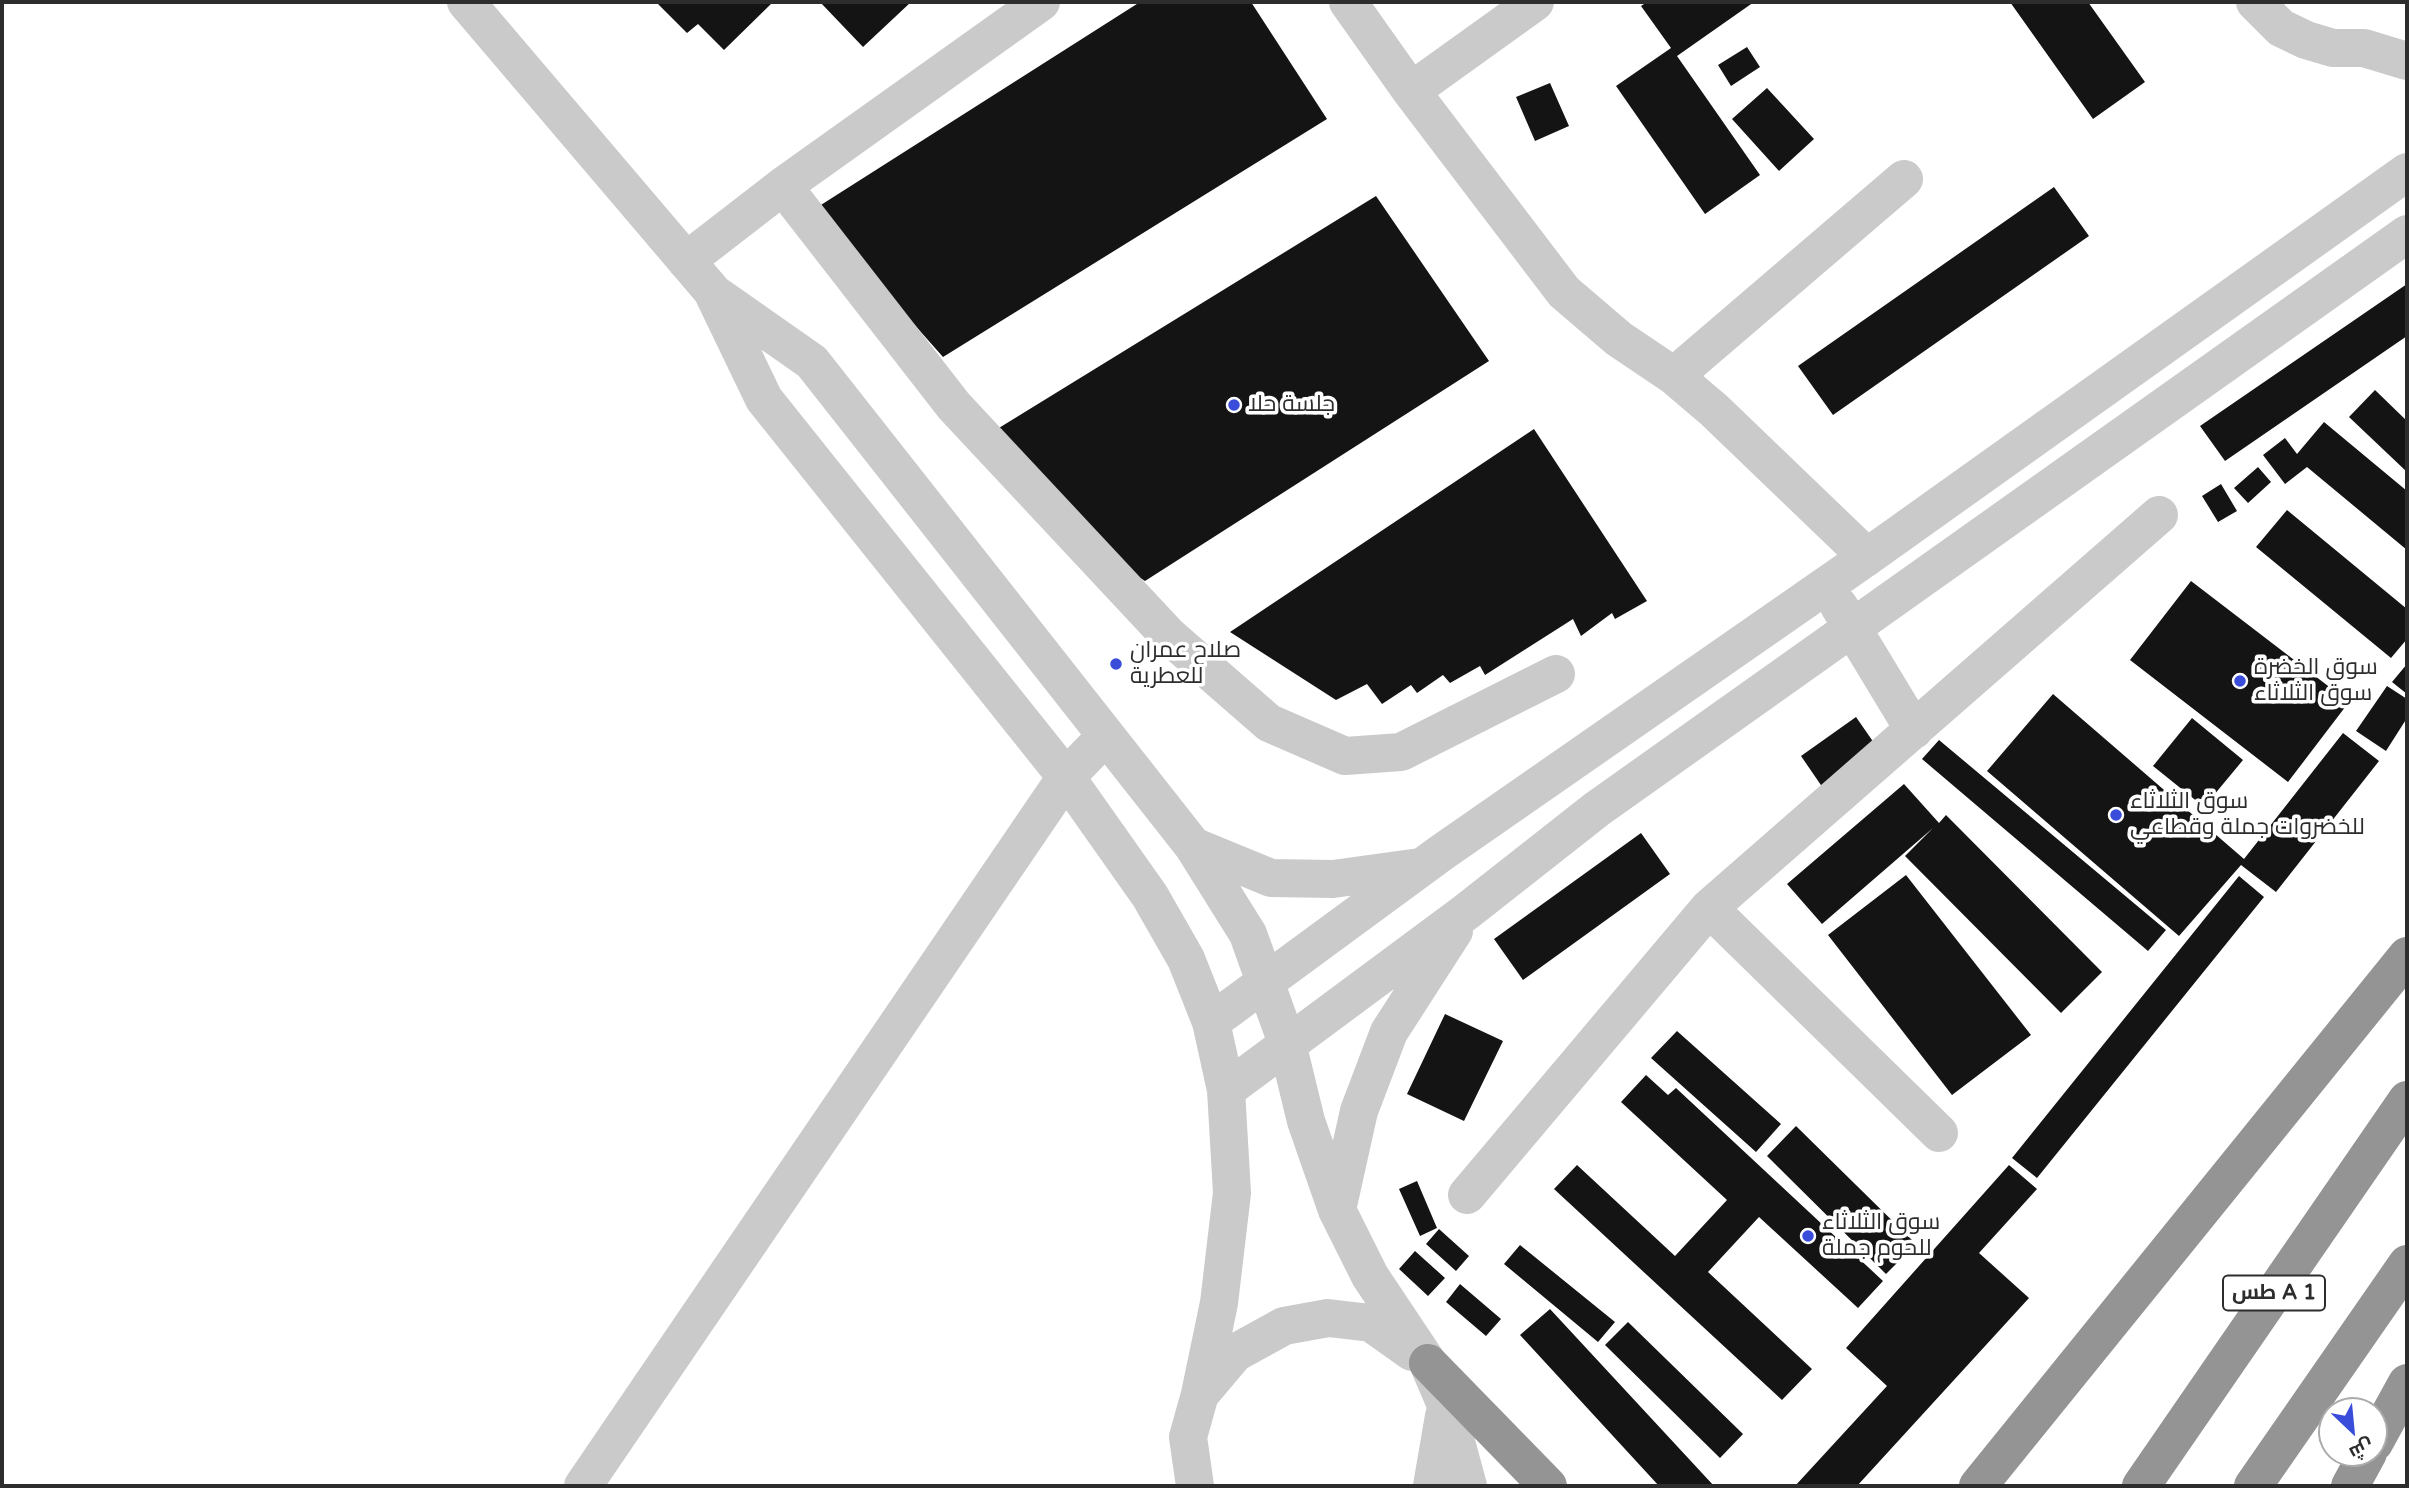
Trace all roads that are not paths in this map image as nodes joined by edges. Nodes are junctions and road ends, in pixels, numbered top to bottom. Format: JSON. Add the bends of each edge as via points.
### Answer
{"nodes":[{"id":1,"x":466,"y":2,"type":"edge"},
{"id":2,"x":1041,"y":2,"type":"edge"},
{"id":3,"x":1348,"y":2,"type":"edge"},
{"id":4,"x":1535,"y":2,"type":"edge"},
{"id":5,"x":2255,"y":2,"type":"edge"},
{"id":6,"x":2407,"y":61,"type":"edge"},
{"id":7,"x":1411,"y":91,"type":"junction"},
{"id":8,"x":2407,"y":172,"type":"edge"},
{"id":9,"x":1904,"y":179,"type":"dead end"},
{"id":10,"x":783,"y":186,"type":"junction"},
{"id":11,"x":2407,"y":234,"type":"edge"},
{"id":12,"x":686,"y":261,"type":"junction"},
{"id":13,"x":712,"y":292,"type":"junction"},
{"id":14,"x":1674,"y":376,"type":"junction"},
{"id":15,"x":2159,"y":515,"type":"dead end"},
{"id":16,"x":1867,"y":557,"type":"junction"},
{"id":17,"x":1827,"y":584,"type":"junction"},
{"id":18,"x":1851,"y":628,"type":"junction"},
{"id":19,"x":1556,"y":674,"type":"dead end"},
{"id":20,"x":1914,"y":730,"type":"junction"},
{"id":21,"x":1105,"y":737,"type":"junction"},
{"id":22,"x":1066,"y":777,"type":"junction"},
{"id":23,"x":1193,"y":846,"type":"junction"},
{"id":24,"x":1426,"y":866,"type":"junction"},
{"id":25,"x":1709,"y":908,"type":"junction"},
{"id":26,"x":1466,"y":912,"type":"junction"},
{"id":27,"x":2407,"y":956,"type":"edge"},
{"id":28,"x":1267,"y":981,"type":"junction"},
{"id":29,"x":1211,"y":1022,"type":"junction"},
{"id":30,"x":1287,"y":1043,"type":"junction"},
{"id":31,"x":1226,"y":1090,"type":"junction"},
{"id":32,"x":2407,"y":1100,"type":"edge"},
{"id":33,"x":1939,"y":1133,"type":"dead end"},
{"id":34,"x":1467,"y":1195,"type":"dead end"},
{"id":35,"x":1337,"y":1210,"type":"junction"},
{"id":36,"x":2407,"y":1264,"type":"edge"},
{"id":37,"x":1428,"y":1363,"type":"junction"},
{"id":38,"x":2407,"y":1383,"type":"edge"},
{"id":39,"x":1200,"y":1394,"type":"junction"},
{"id":40,"x":1446,"y":1405,"type":"junction"},
{"id":41,"x":2388,"y":1418,"type":"edge"},
{"id":42,"x":2360,"y":1467,"type":"edge"},
{"id":43,"x":583,"y":1486,"type":"edge"},
{"id":44,"x":1195,"y":1486,"type":"edge"},
{"id":45,"x":1432,"y":1486,"type":"edge"},
{"id":46,"x":1468,"y":1486,"type":"edge"},
{"id":47,"x":1548,"y":1486,"type":"edge"},
{"id":48,"x":1978,"y":1486,"type":"edge"},
{"id":49,"x":2141,"y":1486,"type":"edge"},
{"id":50,"x":2253,"y":1486,"type":"edge"},
{"id":51,"x":2350,"y":1486,"type":"edge"}],
"edges":[{"from":1,"to":12,"type":"street"},
{"from":2,"to":10,"type":"street"},
{"from":3,"to":7,"type":"street"},
{"from":4,"to":7,"type":"street"},
{"from":5,"to":6,"type":"street","via":[[2281,28],[2306,40],[2333,48],[2364,48]]},
{"from":7,"to":14,"type":"street","via":[[1564,292],[1619,339]]},
{"from":8,"to":16,"type":"street"},
{"from":9,"to":14,"type":"street"},
{"from":10,"to":12,"type":"street"},
{"from":10,"to":19,"type":"street","via":[[954,405],[1168,635],[1269,723],[1345,756],[1401,752]]},
{"from":11,"to":18,"type":"street"},
{"from":12,"to":13,"type":"street"},
{"from":13,"to":21,"type":"street","via":[[812,362]]},
{"from":13,"to":22,"type":"street","via":[[764,399]]},
{"from":14,"to":16,"type":"street"},
{"from":15,"to":20,"type":"street"},
{"from":16,"to":17,"type":"street"},
{"from":17,"to":18,"type":"street"},
{"from":17,"to":24,"type":"street"},
{"from":18,"to":20,"type":"street"},
{"from":18,"to":26,"type":"street","via":[[1597,808]]},
{"from":20,"to":25,"type":"street"},
{"from":21,"to":22,"type":"street"},
{"from":21,"to":23,"type":"street"},
{"from":22,"to":29,"type":"street","via":[[1150,897],[1186,959]]},
{"from":22,"to":43,"type":"street"},
{"from":23,"to":24,"type":"street","via":[[1271,878],[1333,879]]},
{"from":23,"to":28,"type":"street","via":[[1248,934]]},
{"from":24,"to":28,"type":"street"},
{"from":25,"to":33,"type":"street"},
{"from":25,"to":34,"type":"street"},
{"from":26,"to":30,"type":"street"},
{"from":26,"to":35,"type":"street","via":[[1389,1032],[1359,1111]]},
{"from":27,"to":48,"type":"highway"},
{"from":28,"to":29,"type":"street"},
{"from":28,"to":30,"type":"street"},
{"from":29,"to":31,"type":"street"},
{"from":30,"to":31,"type":"street"},
{"from":30,"to":35,"type":"street","via":[[1306,1121]]},
{"from":31,"to":39,"type":"street","via":[[1232,1193],[1219,1303]]},
{"from":32,"to":49,"type":"highway","number":"طس A 1"},
{"from":35,"to":37,"type":"street","via":[[1370,1276]]},
{"from":36,"to":50,"type":"highway"},
{"from":37,"to":39,"type":"street","via":[[1371,1323],[1328,1318],[1284,1326],[1235,1353]]},
{"from":37,"to":40,"type":"street"},
{"from":37,"to":47,"type":"highway"},
{"from":38,"to":41,"type":"highway"},
{"from":39,"to":44,"type":"street","via":[[1188,1437]]},
{"from":40,"to":45,"type":"street"},
{"from":40,"to":46,"type":"street"},
{"from":42,"to":51,"type":"highway"}]}
